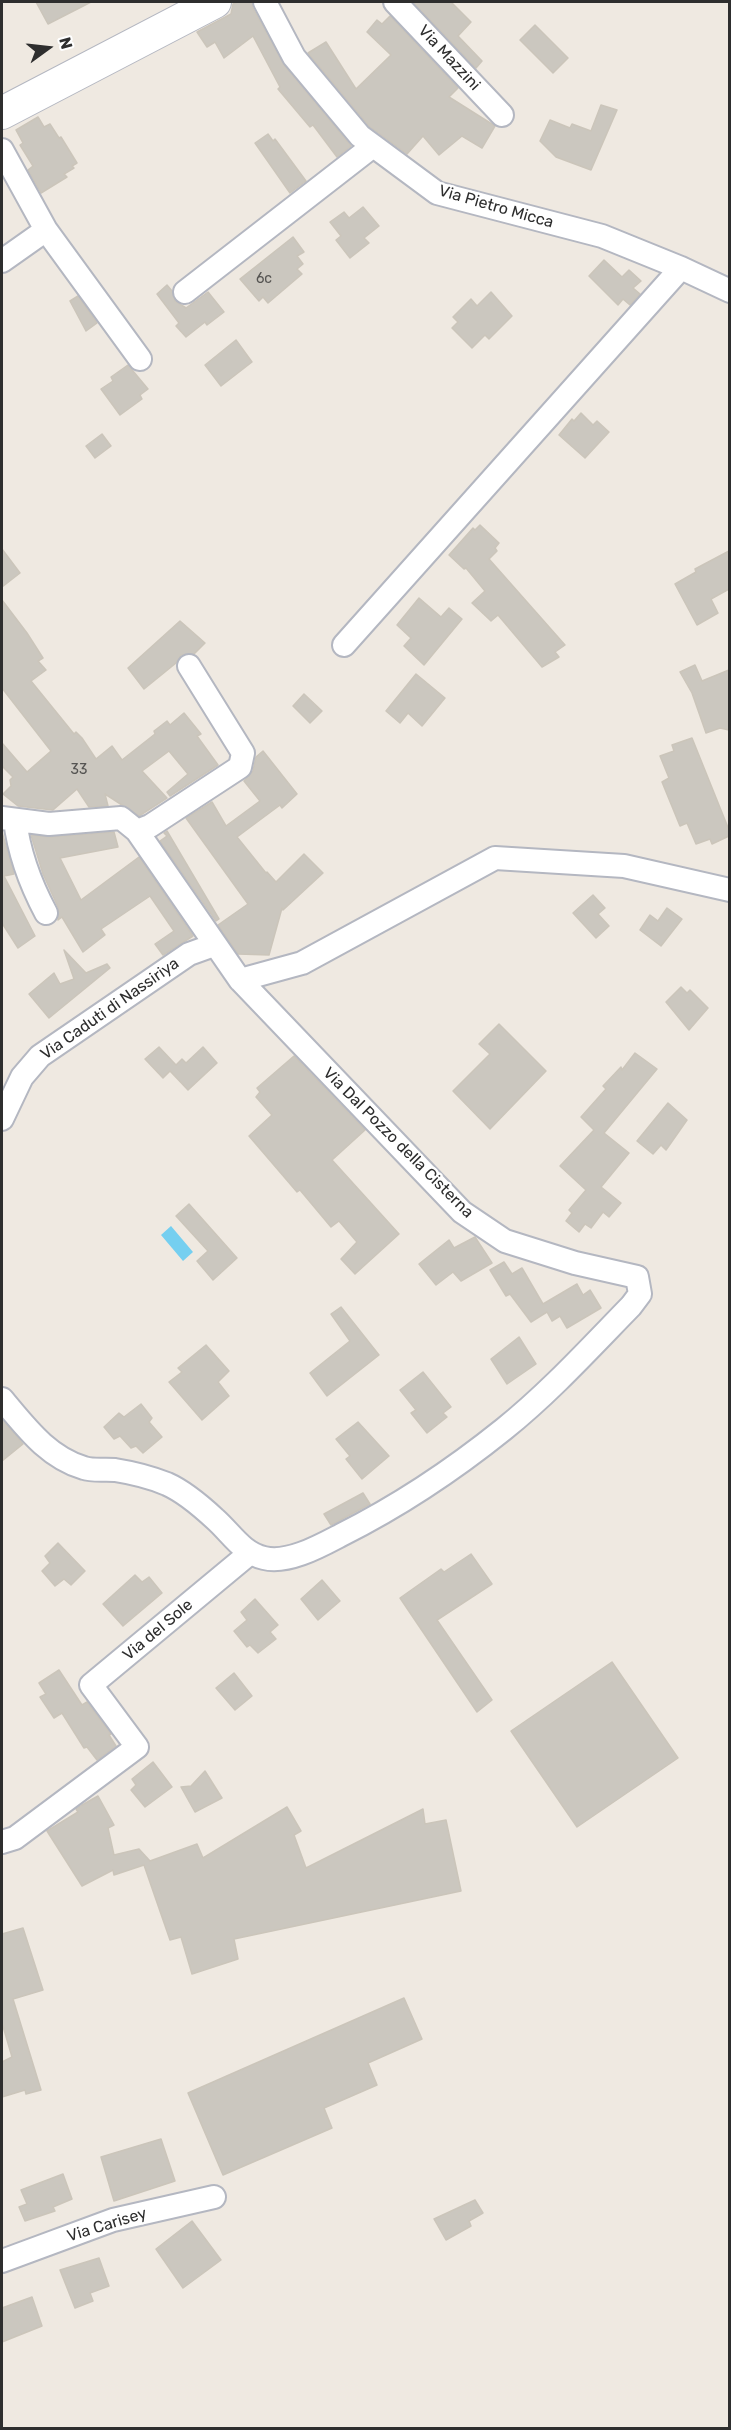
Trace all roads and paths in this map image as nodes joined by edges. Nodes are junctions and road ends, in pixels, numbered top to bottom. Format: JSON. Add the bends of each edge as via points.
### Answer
{"nodes":[{"id":1,"x":215,"y":2,"type":"edge"},
{"id":2,"x":264,"y":2,"type":"edge"},
{"id":3,"x":395,"y":2,"type":"edge"},
{"id":4,"x":2,"y":113,"type":"edge"},
{"id":5,"x":502,"y":115,"type":"dead end"},
{"id":6,"x":373,"y":146,"type":"junction"},
{"id":7,"x":2,"y":150,"type":"edge"},
{"id":8,"x":46,"y":230,"type":"junction"},
{"id":9,"x":2,"y":261,"type":"edge"},
{"id":10,"x":681,"y":268,"type":"junction"},
{"id":11,"x":729,"y":291,"type":"edge"},
{"id":12,"x":184,"y":292,"type":"dead end"},
{"id":13,"x":140,"y":359,"type":"dead end"},
{"id":14,"x":344,"y":645,"type":"dead end"},
{"id":15,"x":189,"y":666,"type":"dead end"},
{"id":16,"x":8,"y":819,"type":"edge"},
{"id":17,"x":137,"y":831,"type":"junction"},
{"id":18,"x":729,"y":890,"type":"edge"},
{"id":19,"x":46,"y":914,"type":"dead end"},
{"id":20,"x":214,"y":945,"type":"junction"},
{"id":21,"x":240,"y":980,"type":"junction"},
{"id":22,"x":2,"y":1119,"type":"edge"},
{"id":23,"x":2,"y":1399,"type":"edge"},
{"id":24,"x":250,"y":1553,"type":"junction"},
{"id":25,"x":2,"y":1842,"type":"edge"},
{"id":26,"x":214,"y":2197,"type":"dead end"},
{"id":27,"x":2,"y":2260,"type":"edge"}],
"edges":[{"from":1,"to":4,"type":"street"},
{"from":2,"to":6,"type":"street","name":"Via Pietro Micca","via":[[294,57],[360,136]]},
{"from":3,"to":5,"type":"street","name":"Via Mazzini"},
{"from":6,"to":10,"type":"street","name":"Via Pietro Micca","via":[[437,194],[602,236]]},
{"from":6,"to":12,"type":"street"},
{"from":7,"to":8,"type":"street"},
{"from":8,"to":9,"type":"street"},
{"from":8,"to":13,"type":"street"},
{"from":10,"to":11,"type":"street","name":"Via Pietro Micca"},
{"from":10,"to":14,"type":"street"},
{"from":15,"to":17,"type":"street","via":[[243,753],[240,767]]},
{"from":16,"to":17,"type":"street","via":[[49,824],[121,818]]},
{"from":16,"to":19,"type":"street","via":[[31,885]]},
{"from":17,"to":20,"type":"street","name":"Via Dal Pozzo della Cisterna"},
{"from":18,"to":21,"type":"street","via":[[624,866],[495,858],[302,963]]},
{"from":20,"to":21,"type":"street","name":"Via Dal Pozzo della Cisterna"},
{"from":20,"to":22,"type":"street","name":"Via Caduti di Nassiriya","via":[[189,954],[40,1056],[22,1077]]},
{"from":21,"to":24,"type":"street","name":"Via Dal Pozzo della Cisterna","via":[[462,1212],[505,1241],[637,1277],[640,1294],[565,1373],[505,1428],[439,1478],[328,1542],[289,1557],[266,1559]]},
{"from":23,"to":24,"type":"street","via":[[39,1443],[63,1460],[85,1469],[148,1476],[172,1486]]},
{"from":24,"to":25,"type":"street","name":"Via del Sole","via":[[91,1685],[137,1747],[15,1838]]},
{"from":26,"to":27,"type":"street","name":"Via Carisey","via":[[113,2220]]}]}
